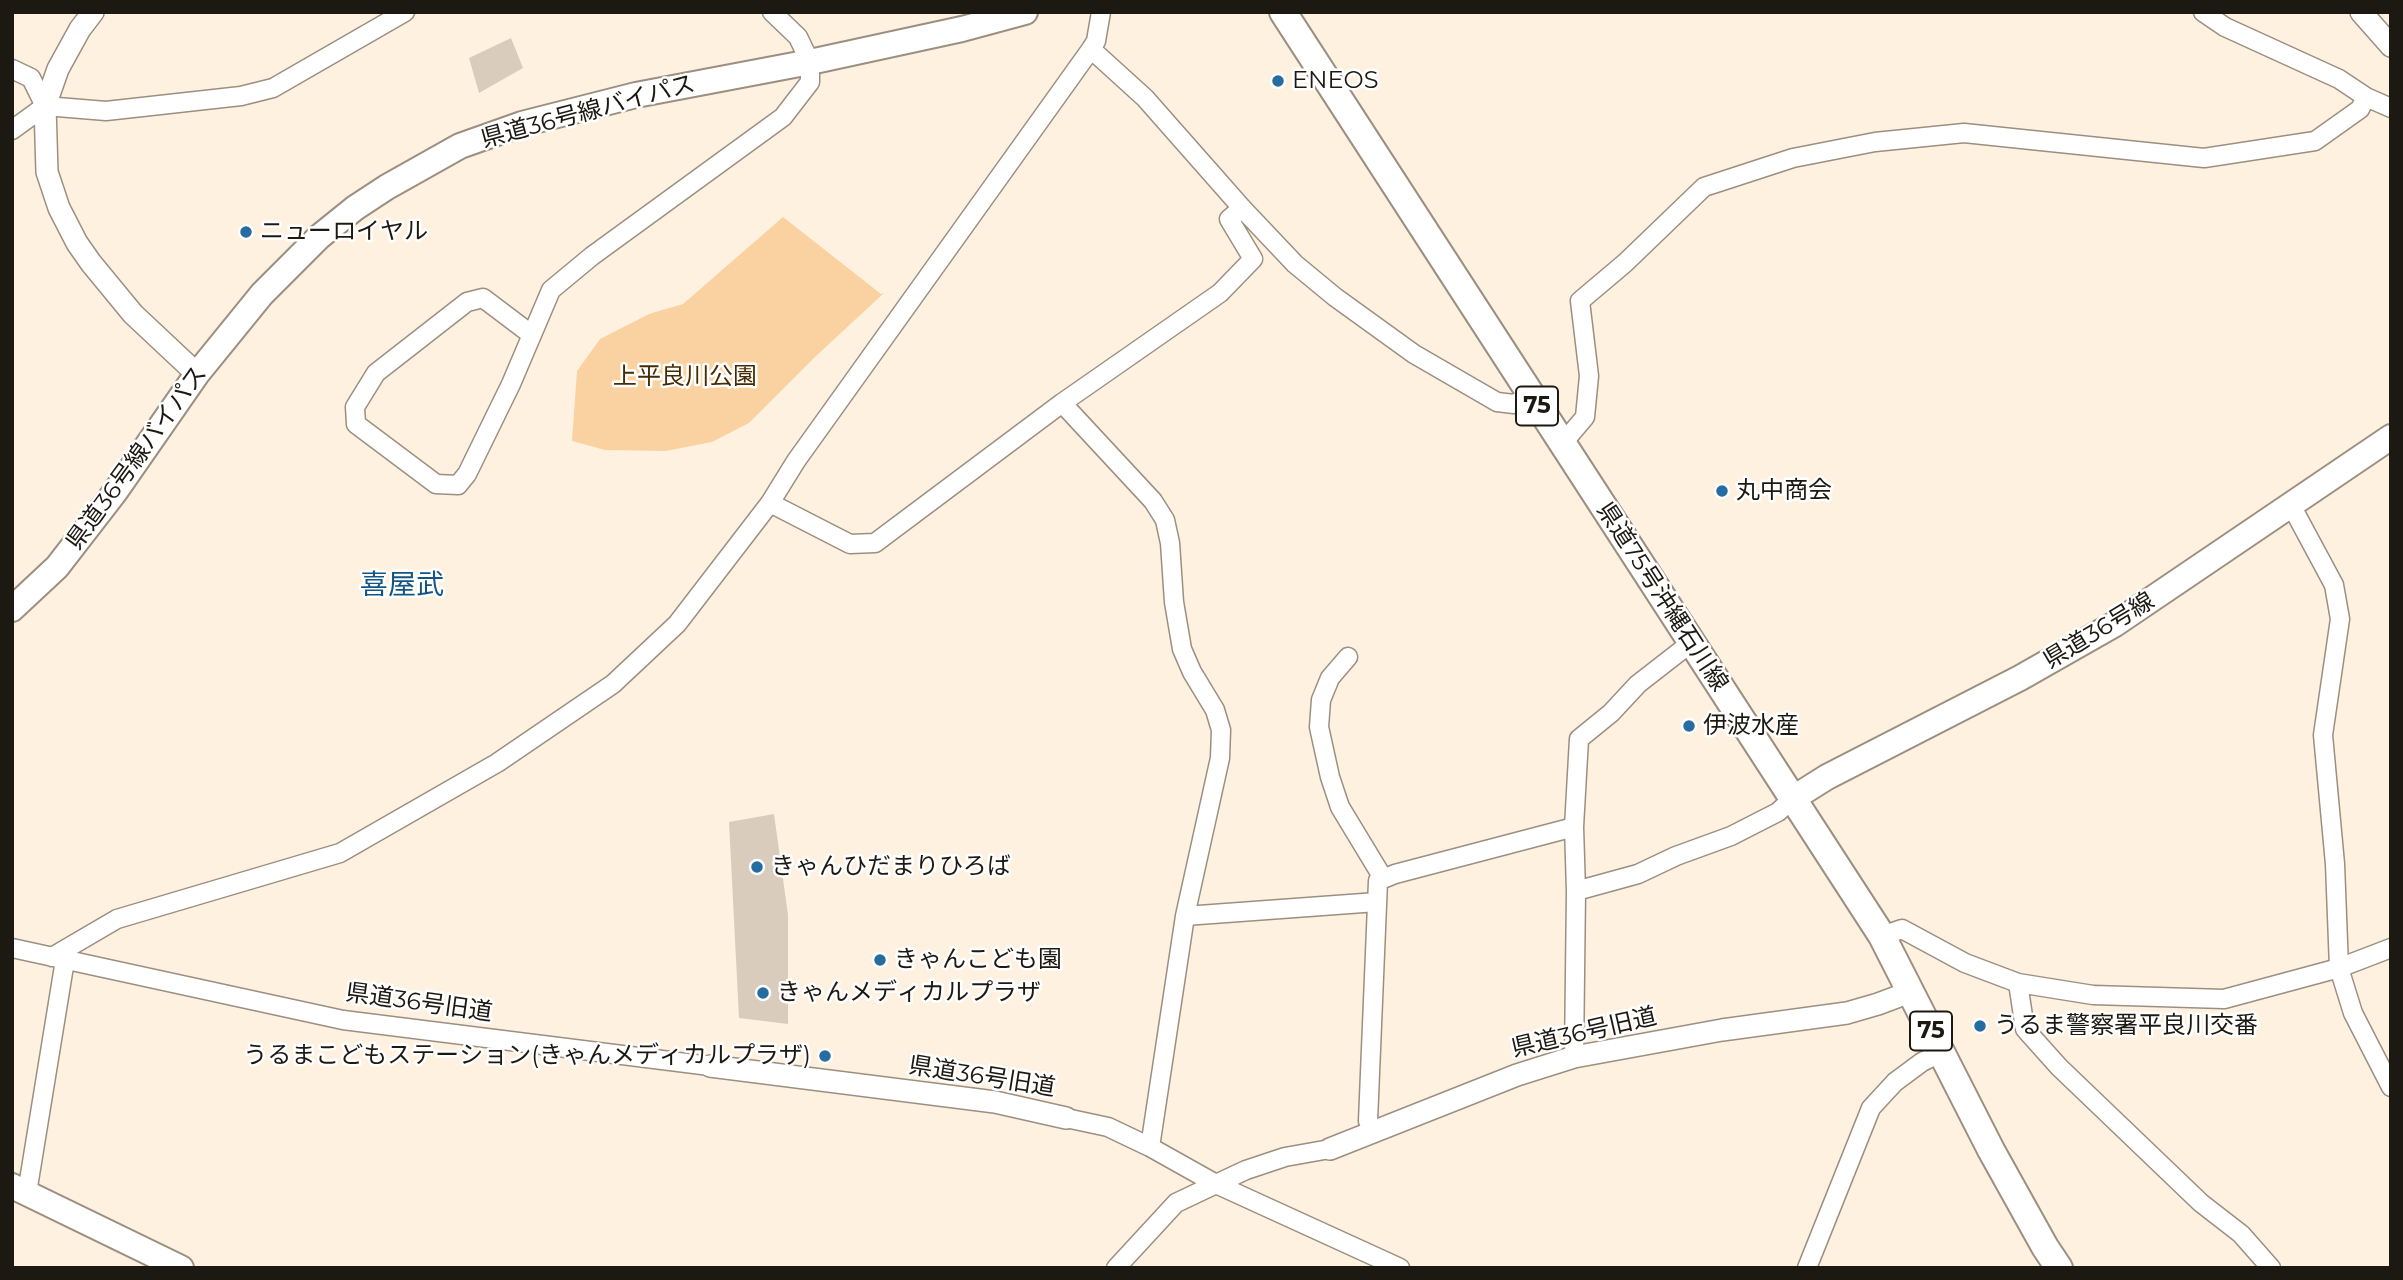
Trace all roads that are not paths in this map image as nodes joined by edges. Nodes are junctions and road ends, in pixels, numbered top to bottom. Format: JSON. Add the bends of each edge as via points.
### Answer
{"nodes":[{"id":1,"x":93,"y":12,"type":"edge"},
{"id":2,"x":405,"y":12,"type":"edge"},
{"id":3,"x":772,"y":12,"type":"edge"},
{"id":4,"x":1025,"y":12,"type":"edge"},
{"id":5,"x":1101,"y":12,"type":"edge"},
{"id":6,"x":1283,"y":12,"type":"edge"},
{"id":7,"x":2203,"y":12,"type":"edge"},
{"id":8,"x":2361,"y":12,"type":"edge"},
{"id":9,"x":2391,"y":46,"type":"edge"},
{"id":10,"x":1091,"y":49,"type":"junction"},
{"id":11,"x":810,"y":62,"type":"junction"},
{"id":12,"x":12,"y":69,"type":"edge"},
{"id":13,"x":2366,"y":97,"type":"junction"},
{"id":14,"x":45,"y":106,"type":"junction"},
{"id":15,"x":2391,"y":108,"type":"edge"},
{"id":16,"x":12,"y":130,"type":"edge"},
{"id":17,"x":1242,"y":208,"type":"junction"},
{"id":18,"x":532,"y":335,"type":"junction"},
{"id":19,"x":197,"y":374,"type":"junction"},
{"id":20,"x":1530,"y":395,"type":"junction"},
{"id":21,"x":1062,"y":403,"type":"junction"},
{"id":22,"x":2391,"y":437,"type":"edge"},
{"id":23,"x":1563,"y":443,"type":"junction"},
{"id":24,"x":770,"y":503,"type":"junction"},
{"id":25,"x":2291,"y":505,"type":"junction"},
{"id":26,"x":12,"y":609,"type":"edge"},
{"id":27,"x":1692,"y":642,"type":"junction"},
{"id":28,"x":1348,"y":657,"type":"dead end"},
{"id":29,"x":1792,"y":799,"type":"junction"},
{"id":30,"x":1574,"y":827,"type":"junction"},
{"id":31,"x":1383,"y":878,"type":"junction"},
{"id":32,"x":1576,"y":891,"type":"junction"},
{"id":33,"x":1377,"y":902,"type":"junction"},
{"id":34,"x":1185,"y":916,"type":"junction"},
{"id":35,"x":1882,"y":936,"type":"junction"},
{"id":36,"x":12,"y":948,"type":"edge"},
{"id":37,"x":2391,"y":948,"type":"edge"},
{"id":38,"x":58,"y":958,"type":"junction"},
{"id":39,"x":2339,"y":968,"type":"junction"},
{"id":40,"x":2018,"y":984,"type":"junction"},
{"id":41,"x":1910,"y":992,"type":"junction"},
{"id":42,"x":1942,"y":1052,"type":"junction"},
{"id":43,"x":1574,"y":1058,"type":"junction"},
{"id":44,"x":710,"y":1066,"type":"joint"},
{"id":45,"x":2391,"y":1087,"type":"edge"},
{"id":46,"x":1066,"y":1118,"type":"joint"},
{"id":47,"x":1374,"y":1132,"type":"junction"},
{"id":48,"x":1150,"y":1147,"type":"junction"},
{"id":49,"x":1330,"y":1149,"type":"joint"},
{"id":50,"x":1216,"y":1184,"type":"junction"},
{"id":51,"x":20,"y":1189,"type":"edge"},
{"id":52,"x":181,"y":1268,"type":"edge"},
{"id":53,"x":1116,"y":1268,"type":"edge"},
{"id":54,"x":1400,"y":1268,"type":"edge"},
{"id":55,"x":1807,"y":1268,"type":"edge"},
{"id":56,"x":2059,"y":1268,"type":"edge"},
{"id":57,"x":2271,"y":1268,"type":"edge"}],
"edges":[{"from":1,"to":14,"type":"street","via":[[58,69]]},
{"from":2,"to":14,"type":"street","via":[[273,88],[241,96],[106,111]]},
{"from":3,"to":11,"type":"street","via":[[798,37]]},
{"from":4,"to":11,"type":"main road","name":"県道36号線バイパス"},
{"from":5,"to":10,"type":"street"},
{"from":6,"to":20,"type":"main road","name":"県道75号沖縄石川線","number":"75"},
{"from":7,"to":13,"type":"street"},
{"from":8,"to":9,"type":"street"},
{"from":10,"to":17,"type":"street","via":[[1145,98]]},
{"from":10,"to":24,"type":"street"},
{"from":11,"to":18,"type":"street","via":[[810,82],[783,117],[551,290]]},
{"from":11,"to":19,"type":"main road","name":"県道36号線バイパス","via":[[585,107],[460,146],[387,187],[320,237],[262,294]]},
{"from":12,"to":14,"type":"street","via":[[31,78]]},
{"from":13,"to":15,"type":"street"},
{"from":13,"to":23,"type":"street","via":[[2360,109],[2315,141],[2204,158],[1964,133],[1875,142],[1793,158],[1704,187],[1580,301],[1589,376],[1585,417]]},
{"from":14,"to":16,"type":"street"},
{"from":14,"to":19,"type":"street","via":[[47,172],[77,243],[133,314]]},
{"from":17,"to":20,"type":"street","via":[[1295,264],[1414,354],[1497,402],[1514,404]]},
{"from":17,"to":21,"type":"street","via":[[1229,219],[1253,259],[1220,293]]},
{"from":18,"to":18,"type":"street","via":[[473,463],[458,485],[436,484],[356,424],[355,407],[376,373],[467,302],[483,298]]},
{"from":19,"to":26,"type":"main road","name":"県道36号線バイパス","via":[[82,535]]},
{"from":20,"to":23,"type":"main road","name":"県道75号沖縄石川線","number":"75"},
{"from":21,"to":24,"type":"street","via":[[875,543],[849,544]]},
{"from":21,"to":34,"type":"street","via":[[1153,501],[1165,520],[1182,649],[1221,730],[1220,758]]},
{"from":22,"to":25,"type":"main road","name":"県道36号線"},
{"from":23,"to":27,"type":"main road","name":"県道75号沖縄石川線","number":"75"},
{"from":24,"to":38,"type":"street","via":[[677,624],[613,684],[497,764],[340,853],[117,919]]},
{"from":25,"to":29,"type":"main road","name":"県道36号線","via":[[2115,624]]},
{"from":25,"to":39,"type":"street","via":[[2334,585],[2340,619],[2323,735]]},
{"from":27,"to":29,"type":"main road","name":"県道75号沖縄石川線","number":"75"},
{"from":27,"to":30,"type":"street","via":[[1579,739]]},
{"from":28,"to":31,"type":"street","via":[[1330,678],[1318,727],[1340,807]]},
{"from":29,"to":32,"type":"street","via":[[1778,812],[1731,836],[1638,874]]},
{"from":29,"to":35,"type":"main road","name":"県道75号沖縄石川線","number":"75"},
{"from":30,"to":31,"type":"street"},
{"from":30,"to":32,"type":"street"},
{"from":31,"to":33,"type":"street","via":[[1378,881]]},
{"from":32,"to":43,"type":"street"},
{"from":33,"to":34,"type":"street"},
{"from":33,"to":47,"type":"street","via":[[1368,1121]]},
{"from":34,"to":48,"type":"street"},
{"from":35,"to":40,"type":"street","via":[[1902,929],[1965,963]]},
{"from":35,"to":41,"type":"main road","name":"県道75号沖縄石川線","number":"75"},
{"from":36,"to":38,"type":"street","name":"県道36号旧道"},
{"from":37,"to":39,"type":"street"},
{"from":38,"to":44,"type":"street","name":"県道36号旧道","via":[[343,1020]]},
{"from":38,"to":51,"type":"street"},
{"from":39,"to":40,"type":"street","via":[[2224,999],[2092,995]]},
{"from":39,"to":45,"type":"street","via":[[2353,1013]]},
{"from":40,"to":57,"type":"street","via":[[2025,1029],[2059,1068],[2201,1203],[2241,1234]]},
{"from":41,"to":42,"type":"main road","name":"県道75号沖縄石川線","number":"75"},
{"from":41,"to":43,"type":"street","name":"県道36号旧道","via":[[1847,1013],[1722,1030]]},
{"from":42,"to":55,"type":"street","via":[[1895,1082],[1871,1108]]},
{"from":42,"to":56,"type":"main road","name":"県道75号沖縄石川線","number":"75","via":[[1991,1150]]},
{"from":43,"to":47,"type":"street","name":"県道36号旧道","via":[[1496,1083]]},
{"from":44,"to":46,"type":"street","name":"県道36号旧道","via":[[995,1102]]},
{"from":46,"to":48,"type":"street","name":"県道36号旧道","via":[[1108,1127]]},
{"from":47,"to":49,"type":"street","name":"県道36号旧道"},
{"from":48,"to":50,"type":"street","name":"県道36号旧道"},
{"from":49,"to":50,"type":"street","name":"県道36号旧道","via":[[1285,1157]]},
{"from":50,"to":53,"type":"street","via":[[1176,1203]]},
{"from":50,"to":54,"type":"street"},
{"from":51,"to":52,"type":"main road"}]}
